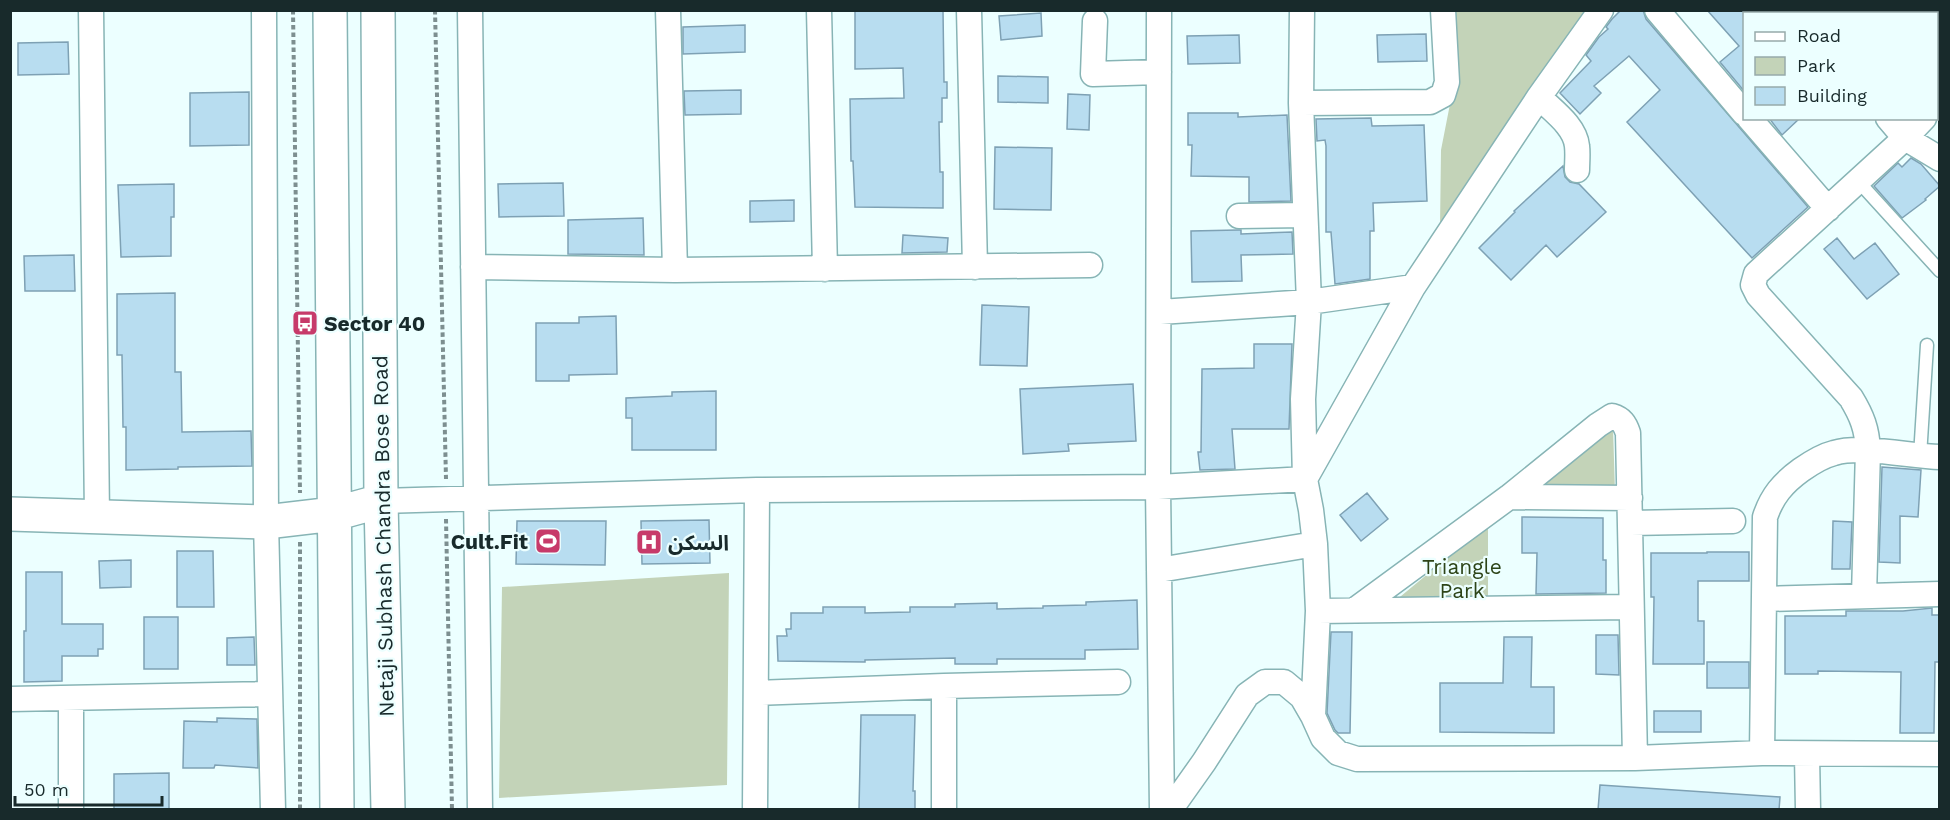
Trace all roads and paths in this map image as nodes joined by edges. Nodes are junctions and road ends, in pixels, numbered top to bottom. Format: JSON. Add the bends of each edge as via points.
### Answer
{"nodes":[{"id":1,"x":91,"y":10,"type":"edge"},
{"id":2,"x":264,"y":10,"type":"edge"},
{"id":3,"x":293,"y":10,"type":"edge"},
{"id":4,"x":330,"y":10,"type":"edge"},
{"id":5,"x":378,"y":10,"type":"edge"},
{"id":6,"x":435,"y":10,"type":"edge"},
{"id":7,"x":470,"y":10,"type":"edge"},
{"id":8,"x":668,"y":10,"type":"edge"},
{"id":9,"x":819,"y":10,"type":"edge"},
{"id":10,"x":969,"y":10,"type":"edge"},
{"id":11,"x":1159,"y":10,"type":"edge"},
{"id":12,"x":1302,"y":10,"type":"edge"},
{"id":13,"x":1443,"y":10,"type":"edge"},
{"id":14,"x":1601,"y":10,"type":"edge"},
{"id":15,"x":1657,"y":10,"type":"edge"},
{"id":16,"x":1095,"y":21,"type":"dead end"},
{"id":17,"x":1160,"y":72,"type":"junction"},
{"id":18,"x":1539,"y":97,"type":"junction"},
{"id":19,"x":1301,"y":103,"type":"junction"},
{"id":20,"x":1743,"y":108,"type":"edge"},
{"id":21,"x":1753,"y":120,"type":"edge"},
{"id":22,"x":1890,"y":120,"type":"edge"},
{"id":23,"x":1922,"y":120,"type":"edge"},
{"id":24,"x":1905,"y":138,"type":"junction"},
{"id":25,"x":1940,"y":159,"type":"edge"},
{"id":26,"x":1577,"y":170,"type":"dead end"},
{"id":27,"x":1858,"y":181,"type":"junction"},
{"id":28,"x":1828,"y":209,"type":"junction"},
{"id":29,"x":1305,"y":214,"type":"junction"},
{"id":30,"x":1239,"y":216,"type":"dead end"},
{"id":31,"x":1090,"y":265,"type":"dead end"},
{"id":32,"x":473,"y":267,"type":"junction"},
{"id":33,"x":975,"y":267,"type":"junction"},
{"id":34,"x":825,"y":269,"type":"junction"},
{"id":35,"x":675,"y":270,"type":"junction"},
{"id":36,"x":1940,"y":271,"type":"edge"},
{"id":37,"x":1413,"y":287,"type":"junction"},
{"id":38,"x":1309,"y":302,"type":"junction"},
{"id":39,"x":1160,"y":312,"type":"junction"},
{"id":40,"x":1928,"y":345,"type":"dead end"},
{"id":41,"x":1868,"y":450,"type":"junction"},
{"id":42,"x":1930,"y":456,"type":"edge"},
{"id":43,"x":1305,"y":479,"type":"junction"},
{"id":44,"x":1158,"y":487,"type":"junction"},
{"id":45,"x":757,"y":490,"type":"junction"},
{"id":46,"x":1509,"y":497,"type":"junction"},
{"id":47,"x":476,"y":498,"type":"junction"},
{"id":48,"x":1630,"y":498,"type":"junction"},
{"id":49,"x":446,"y":499,"type":"junction"},
{"id":50,"x":381,"y":501,"type":"junction"},
{"id":51,"x":10,"y":514,"type":"edge"},
{"id":52,"x":334,"y":514,"type":"junction"},
{"id":53,"x":97,"y":517,"type":"junction"},
{"id":54,"x":300,"y":518,"type":"junction"},
{"id":55,"x":1732,"y":521,"type":"dead end"},
{"id":56,"x":266,"y":522,"type":"junction"},
{"id":57,"x":1630,"y":523,"type":"junction"},
{"id":58,"x":1315,"y":544,"type":"junction"},
{"id":59,"x":1160,"y":570,"type":"junction"},
{"id":60,"x":1940,"y":594,"type":"edge"},
{"id":61,"x":1864,"y":596,"type":"junction"},
{"id":62,"x":1765,"y":599,"type":"junction"},
{"id":63,"x":1631,"y":607,"type":"junction"},
{"id":64,"x":1318,"y":610,"type":"junction"},
{"id":65,"x":1355,"y":610,"type":"junction"},
{"id":66,"x":1118,"y":682,"type":"dead end"},
{"id":67,"x":944,"y":686,"type":"junction"},
{"id":68,"x":756,"y":693,"type":"junction"},
{"id":69,"x":270,"y":694,"type":"junction"},
{"id":70,"x":71,"y":698,"type":"junction"},
{"id":71,"x":10,"y":699,"type":"edge"},
{"id":72,"x":1313,"y":716,"type":"junction"},
{"id":73,"x":1762,"y":753,"type":"junction"},
{"id":74,"x":1807,"y":754,"type":"junction"},
{"id":75,"x":1940,"y":754,"type":"edge"},
{"id":76,"x":1635,"y":758,"type":"junction"},
{"id":77,"x":71,"y":810,"type":"edge"},
{"id":78,"x":273,"y":810,"type":"edge"},
{"id":79,"x":300,"y":810,"type":"edge"},
{"id":80,"x":338,"y":810,"type":"edge"},
{"id":81,"x":388,"y":810,"type":"edge"},
{"id":82,"x":452,"y":810,"type":"edge"},
{"id":83,"x":480,"y":810,"type":"edge"},
{"id":84,"x":754,"y":810,"type":"edge"},
{"id":85,"x":944,"y":810,"type":"edge"},
{"id":86,"x":1162,"y":810,"type":"edge"},
{"id":87,"x":1170,"y":810,"type":"edge"},
{"id":88,"x":1808,"y":810,"type":"edge"}],
"edges":[{"from":1,"to":53,"type":"street"},
{"from":2,"to":56,"type":"street"},
{"from":3,"to":54,"type":"path"},
{"from":4,"to":52,"type":"main road"},
{"from":5,"to":50,"type":"main road","name":"Netaji Subhash Chandra Bose Road"},
{"from":6,"to":49,"type":"path"},
{"from":7,"to":32,"type":"street"},
{"from":8,"to":35,"type":"street"},
{"from":9,"to":34,"type":"street"},
{"from":10,"to":33,"type":"street"},
{"from":11,"to":17,"type":"street"},
{"from":12,"to":19,"type":"street"},
{"from":13,"to":19,"type":"street","via":[[1448,82],[1443,95],[1430,102]]},
{"from":14,"to":18,"type":"street"},
{"from":15,"to":20,"type":"street"},
{"from":16,"to":17,"type":"street","via":[[1093,74]]},
{"from":17,"to":39,"type":"street"},
{"from":18,"to":26,"type":"street","via":[[1574,135]]},
{"from":18,"to":37,"type":"street"},
{"from":19,"to":29,"type":"street"},
{"from":21,"to":28,"type":"street"},
{"from":22,"to":24,"type":"street"},
{"from":23,"to":24,"type":"street"},
{"from":24,"to":25,"type":"street"},
{"from":24,"to":27,"type":"street"},
{"from":27,"to":28,"type":"street"},
{"from":27,"to":36,"type":"lane"},
{"from":28,"to":41,"type":"street","via":[[1756,274],[1753,285],[1851,398],[1862,415]]},
{"from":29,"to":30,"type":"street"},
{"from":29,"to":38,"type":"street"},
{"from":31,"to":33,"type":"street"},
{"from":32,"to":35,"type":"street"},
{"from":32,"to":47,"type":"street"},
{"from":33,"to":34,"type":"street"},
{"from":34,"to":35,"type":"street"},
{"from":37,"to":38,"type":"street"},
{"from":37,"to":43,"type":"street"},
{"from":38,"to":39,"type":"street"},
{"from":38,"to":43,"type":"street","via":[[1303,399]]},
{"from":39,"to":44,"type":"street"},
{"from":40,"to":42,"type":"lane"},
{"from":41,"to":42,"type":"street"},
{"from":41,"to":61,"type":"street"},
{"from":41,"to":62,"type":"street","via":[[1834,453],[1810,464],[1772,498],[1765,517]]},
{"from":43,"to":44,"type":"street"},
{"from":43,"to":58,"type":"street"},
{"from":44,"to":45,"type":"street"},
{"from":44,"to":59,"type":"street"},
{"from":45,"to":47,"type":"street"},
{"from":45,"to":68,"type":"street"},
{"from":46,"to":48,"type":"street"},
{"from":46,"to":48,"type":"street","via":[[1612,416],[1626,425],[1628,433]]},
{"from":46,"to":65,"type":"street"},
{"from":47,"to":49,"type":"street"},
{"from":47,"to":83,"type":"street"},
{"from":48,"to":57,"type":"street"},
{"from":49,"to":50,"type":"street"},
{"from":49,"to":82,"type":"path"},
{"from":50,"to":52,"type":"main road"},
{"from":50,"to":81,"type":"main road","name":"Netaji Subhash Chandra Bose Road"},
{"from":51,"to":53,"type":"main road"},
{"from":52,"to":54,"type":"main road"},
{"from":52,"to":80,"type":"main road"},
{"from":53,"to":56,"type":"main road"},
{"from":54,"to":56,"type":"main road"},
{"from":54,"to":79,"type":"path"},
{"from":55,"to":57,"type":"street"},
{"from":56,"to":69,"type":"street"},
{"from":57,"to":63,"type":"street"},
{"from":58,"to":59,"type":"street"},
{"from":58,"to":64,"type":"street"},
{"from":59,"to":86,"type":"street"},
{"from":60,"to":61,"type":"street"},
{"from":61,"to":62,"type":"street"},
{"from":62,"to":73,"type":"street"},
{"from":63,"to":65,"type":"street"},
{"from":63,"to":76,"type":"street"},
{"from":64,"to":65,"type":"street"},
{"from":64,"to":72,"type":"street"},
{"from":66,"to":67,"type":"street"},
{"from":67,"to":68,"type":"street"},
{"from":67,"to":85,"type":"street"},
{"from":68,"to":84,"type":"street"},
{"from":69,"to":70,"type":"street"},
{"from":69,"to":78,"type":"street"},
{"from":70,"to":71,"type":"street"},
{"from":70,"to":77,"type":"street"},
{"from":72,"to":76,"type":"street","via":[[1323,738],[1338,753],[1357,759]]},
{"from":72,"to":87,"type":"street","via":[[1302,697],[1284,682],[1265,682],[1247,695]]},
{"from":73,"to":74,"type":"street"},
{"from":73,"to":76,"type":"street"},
{"from":74,"to":75,"type":"street"},
{"from":74,"to":88,"type":"street"}]}
